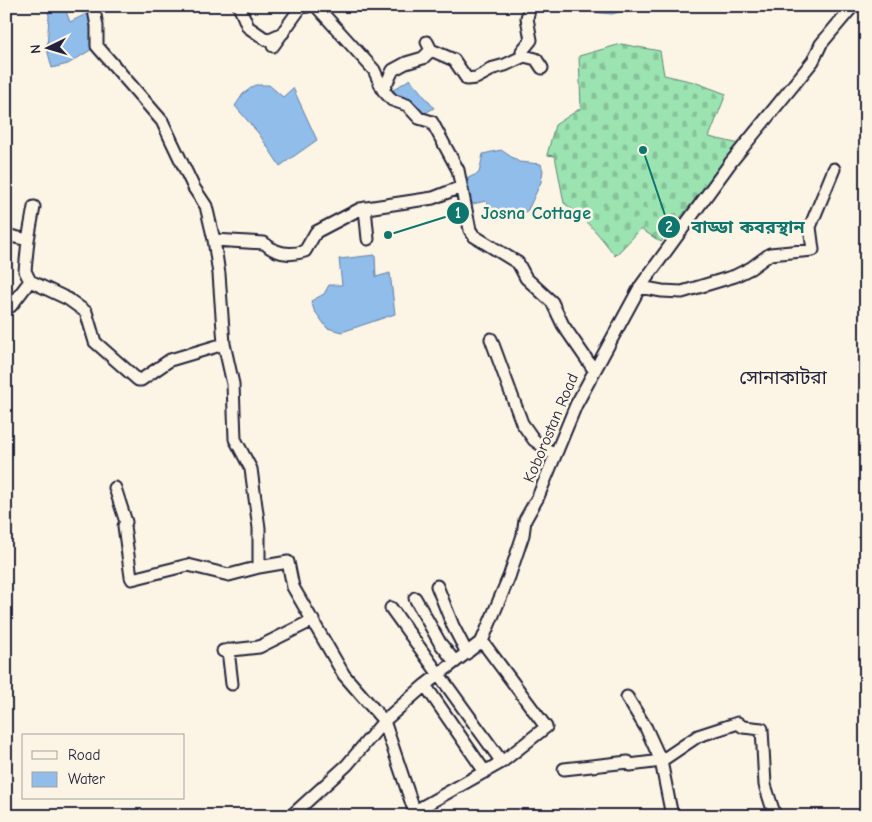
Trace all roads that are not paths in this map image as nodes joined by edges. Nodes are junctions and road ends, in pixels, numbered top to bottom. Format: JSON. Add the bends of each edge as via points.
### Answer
{"nodes":[{"id":1,"x":239,"y":6,"type":"edge"},
{"id":2,"x":308,"y":6,"type":"edge"},
{"id":3,"x":316,"y":6,"type":"edge"},
{"id":4,"x":530,"y":6,"type":"edge"},
{"id":5,"x":853,"y":6,"type":"edge"},
{"id":6,"x":94,"y":10,"type":"dead end"},
{"id":7,"x":283,"y":33,"type":"junction"},
{"id":8,"x":273,"y":46,"type":"dead end"},
{"id":9,"x":524,"y":56,"type":"junction"},
{"id":10,"x":542,"y":68,"type":"dead end"},
{"id":11,"x":383,"y":90,"type":"junction"},
{"id":12,"x":834,"y":169,"type":"dead end"},
{"id":13,"x":461,"y":187,"type":"junction"},
{"id":14,"x":34,"y":207,"type":"dead end"},
{"id":15,"x":365,"y":208,"type":"junction"},
{"id":16,"x":6,"y":235,"type":"edge"},
{"id":17,"x":368,"y":239,"type":"dead end"},
{"id":18,"x":28,"y":240,"type":"junction"},
{"id":19,"x":214,"y":240,"type":"junction"},
{"id":20,"x":30,"y":281,"type":"junction"},
{"id":21,"x":640,"y":286,"type":"junction"},
{"id":22,"x":11,"y":306,"type":"dead end"},
{"id":23,"x":491,"y":339,"type":"dead end"},
{"id":24,"x":224,"y":344,"type":"junction"},
{"id":25,"x":594,"y":370,"type":"junction"},
{"id":26,"x":555,"y":455,"type":"junction"},
{"id":27,"x":115,"y":488,"type":"dead end"},
{"id":28,"x":260,"y":567,"type":"junction"},
{"id":29,"x":437,"y":586,"type":"dead end"},
{"id":30,"x":415,"y":598,"type":"dead end"},
{"id":31,"x":392,"y":608,"type":"dead end"},
{"id":32,"x":313,"y":620,"type":"junction"},
{"id":33,"x":482,"y":641,"type":"junction"},
{"id":34,"x":467,"y":653,"type":"junction"},
{"id":35,"x":454,"y":662,"type":"junction"},
{"id":36,"x":439,"y":674,"type":"junction"},
{"id":37,"x":232,"y":684,"type":"dead end"},
{"id":38,"x":424,"y":685,"type":"junction"},
{"id":39,"x":627,"y":697,"type":"dead end"},
{"id":40,"x":384,"y":721,"type":"junction"},
{"id":41,"x":661,"y":761,"type":"junction"},
{"id":42,"x":502,"y":762,"type":"junction"},
{"id":43,"x":564,"y":769,"type":"dead end"},
{"id":44,"x":486,"y":772,"type":"junction"},
{"id":45,"x":416,"y":814,"type":"edge"},
{"id":46,"x":291,"y":816,"type":"edge"},
{"id":47,"x":672,"y":816,"type":"edge"},
{"id":48,"x":775,"y":816,"type":"edge"}],
"edges":[{"from":1,"to":7,"type":"street","via":[[248,26],[267,40]]},
{"from":2,"to":7,"type":"street","via":[[301,7]]},
{"from":3,"to":11,"type":"street","via":[[374,70]]},
{"from":4,"to":9,"type":"street","via":[[527,18],[531,40],[522,51]]},
{"from":5,"to":21,"type":"street","name":"Koborostan Road","via":[[821,44],[813,61],[730,162]]},
{"from":6,"to":19,"type":"street","via":[[98,26],[97,46],[162,122],[206,206]]},
{"from":7,"to":8,"type":"street"},
{"from":9,"to":10,"type":"street","via":[[536,59]]},
{"from":9,"to":11,"type":"street","via":[[467,79],[454,60],[429,46],[423,58],[406,62],[393,70]]},
{"from":11,"to":13,"type":"street","via":[[392,100],[407,105],[419,118],[432,122],[458,170]]},
{"from":12,"to":21,"type":"street","via":[[810,227],[813,250],[770,254],[735,276],[682,292]]},
{"from":13,"to":15,"type":"street","via":[[432,198]]},
{"from":13,"to":25,"type":"street","via":[[474,236],[518,263],[526,278],[552,302],[563,325]]},
{"from":14,"to":18,"type":"street"},
{"from":15,"to":17,"type":"street"},
{"from":15,"to":19,"type":"street","via":[[316,232],[305,251],[293,255],[271,250],[264,243]]},
{"from":16,"to":18,"type":"street"},
{"from":18,"to":20,"type":"street","via":[[25,271]]},
{"from":19,"to":24,"type":"street"},
{"from":20,"to":22,"type":"street"},
{"from":20,"to":24,"type":"street","via":[[86,312],[95,342],[138,380],[170,360]]},
{"from":21,"to":25,"type":"street","name":"Koborostan Road"},
{"from":23,"to":26,"type":"street","via":[[522,423],[534,440]]},
{"from":24,"to":28,"type":"street","via":[[233,384],[235,439],[251,469],[259,528]]},
{"from":25,"to":26,"type":"street","name":"Koborostan Road"},
{"from":26,"to":33,"type":"street","name":"Koborostan Road","via":[[525,520],[509,577]]},
{"from":27,"to":28,"type":"street","via":[[126,522],[132,579],[188,565],[229,575]]},
{"from":28,"to":32,"type":"street","via":[[288,562],[293,587]]},
{"from":29,"to":34,"type":"street"},
{"from":30,"to":35,"type":"street"},
{"from":31,"to":36,"type":"street"},
{"from":32,"to":37,"type":"street","via":[[259,647],[226,650]]},
{"from":32,"to":40,"type":"street","via":[[344,676]]},
{"from":33,"to":34,"type":"street","name":"Koborostan Road"},
{"from":33,"to":42,"type":"street","via":[[546,727]]},
{"from":34,"to":35,"type":"street","name":"Koborostan Road"},
{"from":35,"to":36,"type":"street","name":"Koborostan Road"},
{"from":36,"to":38,"type":"street","name":"Koborostan Road"},
{"from":36,"to":42,"type":"street"},
{"from":38,"to":40,"type":"street","name":"Koborostan Road"},
{"from":38,"to":44,"type":"street"},
{"from":39,"to":41,"type":"street"},
{"from":40,"to":45,"type":"street"},
{"from":40,"to":46,"type":"street","name":"Koborostan Road","via":[[347,765]]},
{"from":41,"to":43,"type":"street"},
{"from":41,"to":47,"type":"street"},
{"from":41,"to":48,"type":"street","via":[[698,736],[738,723],[742,727],[762,729],[765,785]]},
{"from":42,"to":44,"type":"street"},
{"from":44,"to":45,"type":"street"}]}
